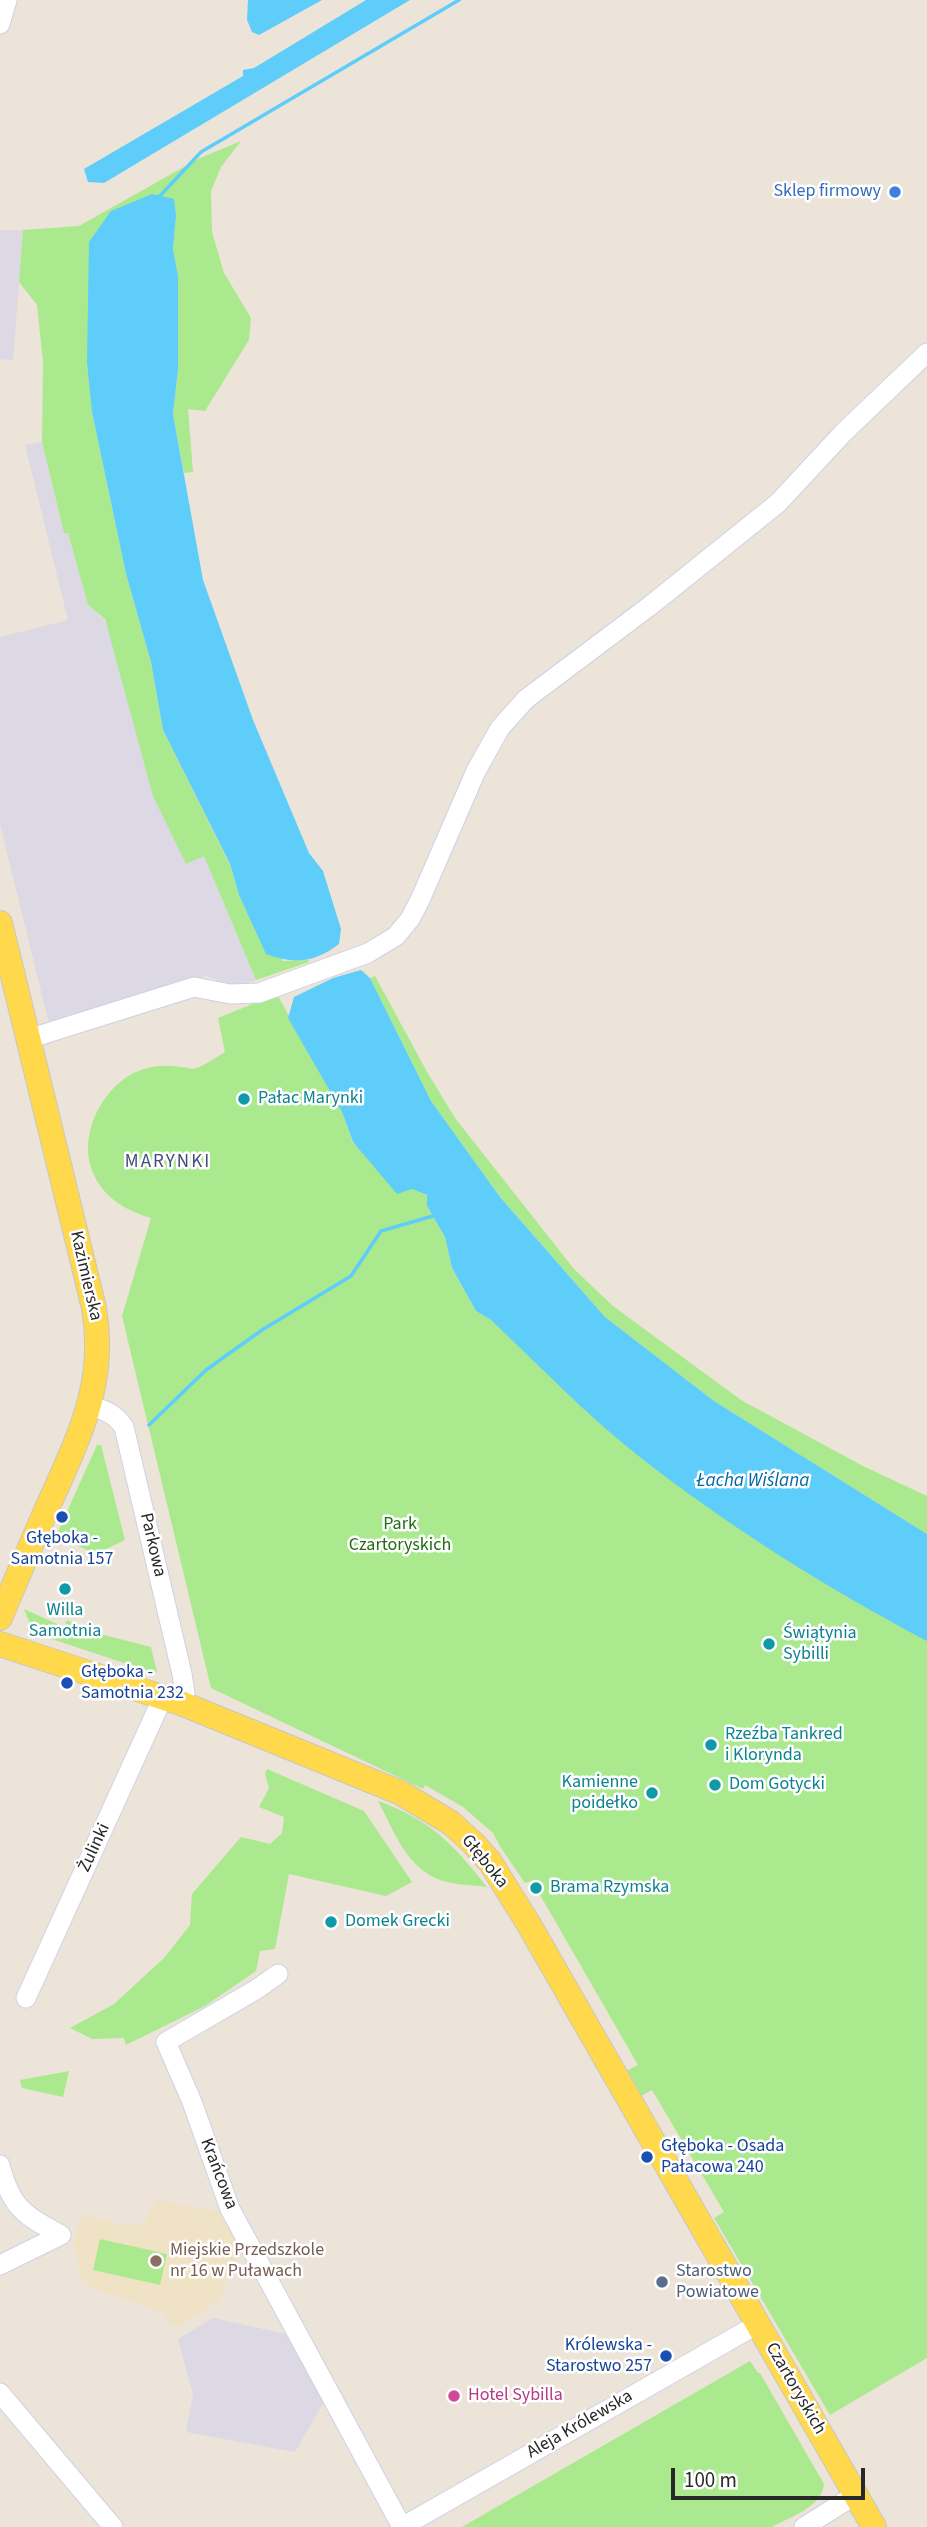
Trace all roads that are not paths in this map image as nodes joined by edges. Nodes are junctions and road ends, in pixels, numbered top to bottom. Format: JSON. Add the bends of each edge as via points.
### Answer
{"nodes":[{"id":1,"x":7,"y":0,"type":"edge"},
{"id":2,"x":0,"y":23,"type":"edge"},
{"id":3,"x":927,"y":353,"type":"edge"},
{"id":4,"x":0,"y":923,"type":"edge"},
{"id":5,"x":28,"y":1039,"type":"junction"},
{"id":6,"x":90,"y":1406,"type":"junction"},
{"id":7,"x":0,"y":1618,"type":"edge"},
{"id":8,"x":0,"y":1644,"type":"edge"},
{"id":9,"x":173,"y":1700,"type":"junction"},
{"id":10,"x":278,"y":1974,"type":"dead end"},
{"id":11,"x":26,"y":1998,"type":"dead end"},
{"id":12,"x":0,"y":2165,"type":"edge"},
{"id":13,"x":0,"y":2265,"type":"edge"},
{"id":14,"x":758,"y":2324,"type":"junction"},
{"id":15,"x":0,"y":2393,"type":"edge"},
{"id":16,"x":855,"y":2495,"type":"junction"},
{"id":17,"x":113,"y":2527,"type":"edge"},
{"id":18,"x":402,"y":2527,"type":"edge"},
{"id":19,"x":804,"y":2527,"type":"edge"},
{"id":20,"x":874,"y":2527,"type":"edge"}],
"edges":[{"from":1,"to":2,"type":"street"},
{"from":3,"to":5,"type":"street","via":[[778,503],[652,606],[526,699],[500,728],[476,771],[410,919],[396,936],[368,953],[259,993],[230,994],[194,987]]},
{"from":4,"to":5,"type":"main road","name":"Kazimierska"},
{"from":5,"to":6,"type":"main road","name":"Kazimierska","via":[[98,1330]]},
{"from":6,"to":7,"type":"main road","name":"Kazimierska"},
{"from":6,"to":9,"type":"street","name":"Parkowa","via":[[117,1418],[124,1427],[183,1674],[185,1693]]},
{"from":8,"to":9,"type":"main road","name":"Głęboka"},
{"from":9,"to":11,"type":"street","name":"Żulinki"},
{"from":9,"to":14,"type":"main road","name":"Głęboka","via":[[401,1793],[451,1823],[473,1843],[509,1891]]},
{"from":10,"to":18,"type":"street","name":"Krańcowa","via":[[166,2042],[230,2209]]},
{"from":12,"to":13,"type":"street","via":[[19,2210],[61,2235]]},
{"from":14,"to":16,"type":"main road","name":"Czartoryskich"},
{"from":14,"to":18,"type":"street","name":"Aleja Królewska"},
{"from":15,"to":17,"type":"street"},
{"from":16,"to":19,"type":"street"},
{"from":16,"to":20,"type":"main road","name":"Czartoryskich"}]}
